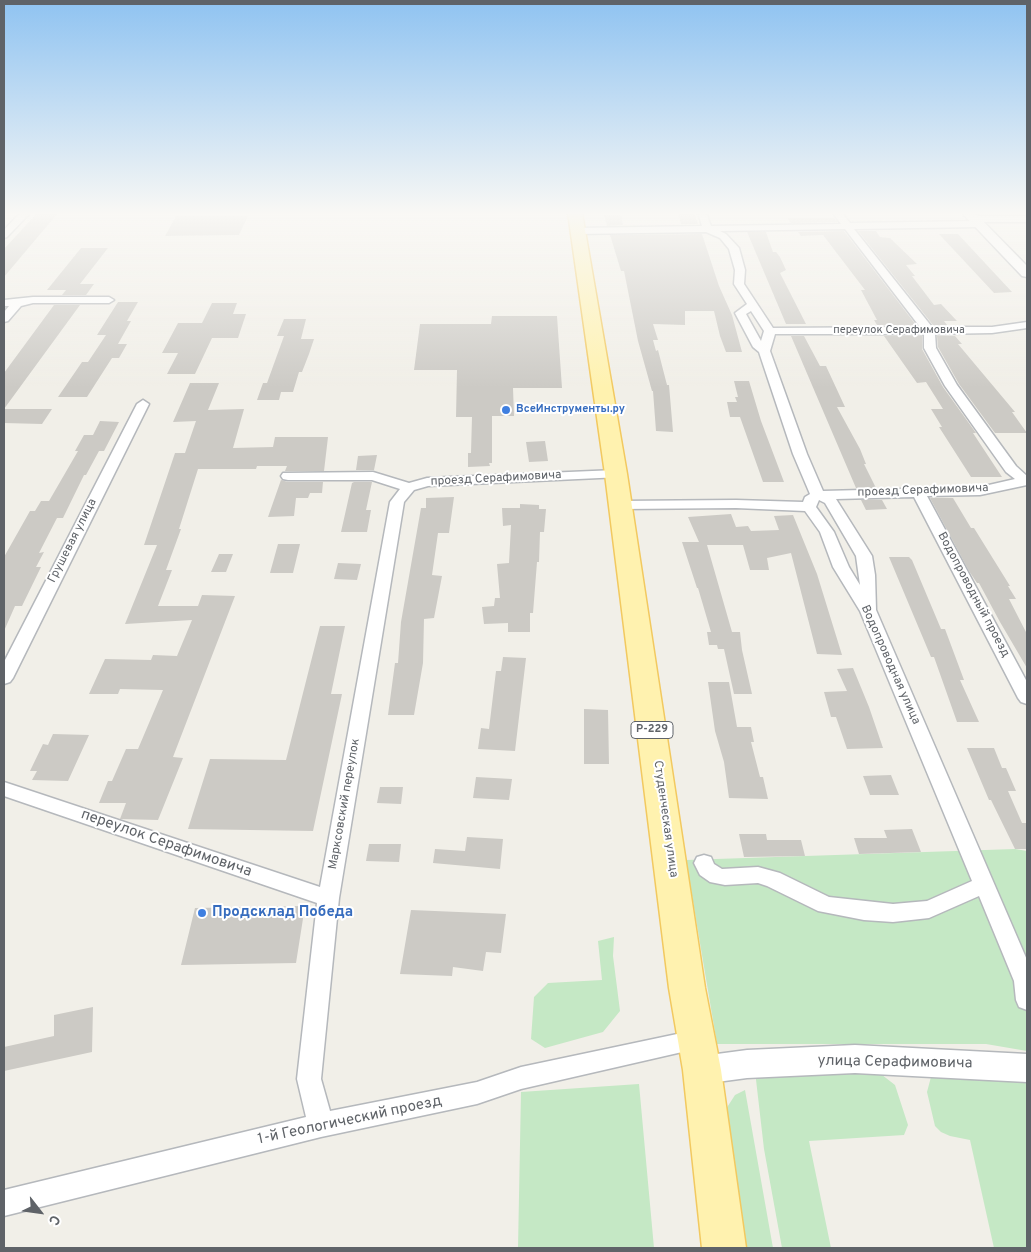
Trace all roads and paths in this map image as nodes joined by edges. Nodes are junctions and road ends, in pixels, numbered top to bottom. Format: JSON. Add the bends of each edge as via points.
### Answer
{"nodes":[{"id":1,"x":584,"y":271,"type":"edge"},
{"id":2,"x":740,"y":271,"type":"edge"},
{"id":3,"x":883,"y":271,"type":"edge"},
{"id":4,"x":109,"y":300,"type":"dead end"},
{"id":5,"x":4,"y":303,"type":"edge"},
{"id":6,"x":17,"y":303,"type":"junction"},
{"id":7,"x":753,"y":305,"type":"junction"},
{"id":8,"x":4,"y":319,"type":"edge"},
{"id":9,"x":1027,"y":325,"type":"edge"},
{"id":10,"x":770,"y":331,"type":"junction"},
{"id":11,"x":930,"y":331,"type":"junction"},
{"id":12,"x":764,"y":350,"type":"junction"},
{"id":13,"x":143,"y":404,"type":"dead end"},
{"id":14,"x":616,"y":474,"type":"junction"},
{"id":15,"x":288,"y":476,"type":"dead end"},
{"id":16,"x":1026,"y":481,"type":"edge"},
{"id":17,"x":409,"y":487,"type":"junction"},
{"id":18,"x":918,"y":492,"type":"junction"},
{"id":19,"x":813,"y":501,"type":"junction"},
{"id":20,"x":621,"y":506,"type":"junction"},
{"id":21,"x":868,"y":611,"type":"junction"},
{"id":22,"x":4,"y":678,"type":"edge"},
{"id":23,"x":1027,"y":698,"type":"edge"},
{"id":24,"x":4,"y":789,"type":"edge"},
{"id":25,"x":704,"y":863,"type":"dead end"},
{"id":26,"x":984,"y":885,"type":"junction"},
{"id":27,"x":328,"y":898,"type":"junction"},
{"id":28,"x":1027,"y":1000,"type":"edge"},
{"id":29,"x":696,"y":1040,"type":"junction"},
{"id":30,"x":1027,"y":1068,"type":"edge"},
{"id":31,"x":702,"y":1070,"type":"junction"},
{"id":32,"x":321,"y":1125,"type":"junction"},
{"id":33,"x":4,"y":1203,"type":"edge"},
{"id":34,"x":724,"y":1248,"type":"edge"}],
"edges":[{"from":1,"to":14,"type":"main road","name":"Студенческая улица","number":"Р-229"},
{"from":2,"to":7,"type":"street","via":[[739,284]]},
{"from":3,"to":11,"type":"street"},
{"from":4,"to":6,"type":"street"},
{"from":5,"to":6,"type":"street"},
{"from":6,"to":8,"type":"street"},
{"from":7,"to":10,"type":"street"},
{"from":7,"to":12,"type":"street","name":"Водопроводная улица","via":[[740,314]]},
{"from":9,"to":11,"type":"street","name":"переулок Серафимовича","via":[[992,330]]},
{"from":10,"to":11,"type":"street","name":"переулок Серафимовича"},
{"from":10,"to":12,"type":"street"},
{"from":11,"to":16,"type":"street","via":[[930,348],[951,386],[1011,469]]},
{"from":12,"to":19,"type":"street","name":"Водопроводная улица"},
{"from":13,"to":22,"type":"street","name":"Грушевая улица"},
{"from":14,"to":17,"type":"street","name":"проезд Серафимовича","via":[[427,482]]},
{"from":14,"to":20,"type":"main road","name":"Студенческая улица","number":"Р-229"},
{"from":15,"to":17,"type":"street","name":"проезд Серафимовича","via":[[372,476]]},
{"from":16,"to":18,"type":"street","name":"проезд Серафимовича","via":[[980,491]]},
{"from":17,"to":27,"type":"street","name":"Марксовский переулок","via":[[397,502]]},
{"from":18,"to":19,"type":"street","name":"проезд Серафимовича"},
{"from":18,"to":23,"type":"street","name":"Водопроводный проезд"},
{"from":19,"to":20,"type":"street","name":"проезд Серафимовича"},
{"from":19,"to":21,"type":"street","name":"Водопроводная улица","via":[[841,567]]},
{"from":19,"to":21,"type":"street","via":[[830,500],[864,556]]},
{"from":20,"to":29,"type":"main road","name":"Студенческая улица","number":"Р-229"},
{"from":21,"to":26,"type":"street","name":"Водопроводная улица"},
{"from":24,"to":27,"type":"street","name":"переулок Серафимовича"},
{"from":25,"to":26,"type":"street","via":[[717,876],[758,875],[825,905],[864,911],[893,913],[929,909]]},
{"from":26,"to":28,"type":"street","name":"Водопроводная улица","via":[[1025,981]]},
{"from":27,"to":32,"type":"street","name":"Марксовский переулок","via":[[309,1080]]},
{"from":29,"to":31,"type":"main road","name":"Студенческая улица","number":"Р-229"},
{"from":29,"to":32,"type":"street","name":"1-й Геологический проезд","via":[[521,1078],[477,1093]]},
{"from":30,"to":31,"type":"street","name":"улица Серафимовича","via":[[856,1059],[747,1064]]},
{"from":31,"to":34,"type":"main road","name":"Студенческая улица","number":"Р-229"},
{"from":32,"to":33,"type":"street","name":"1-й Геологический проезд"}]}
